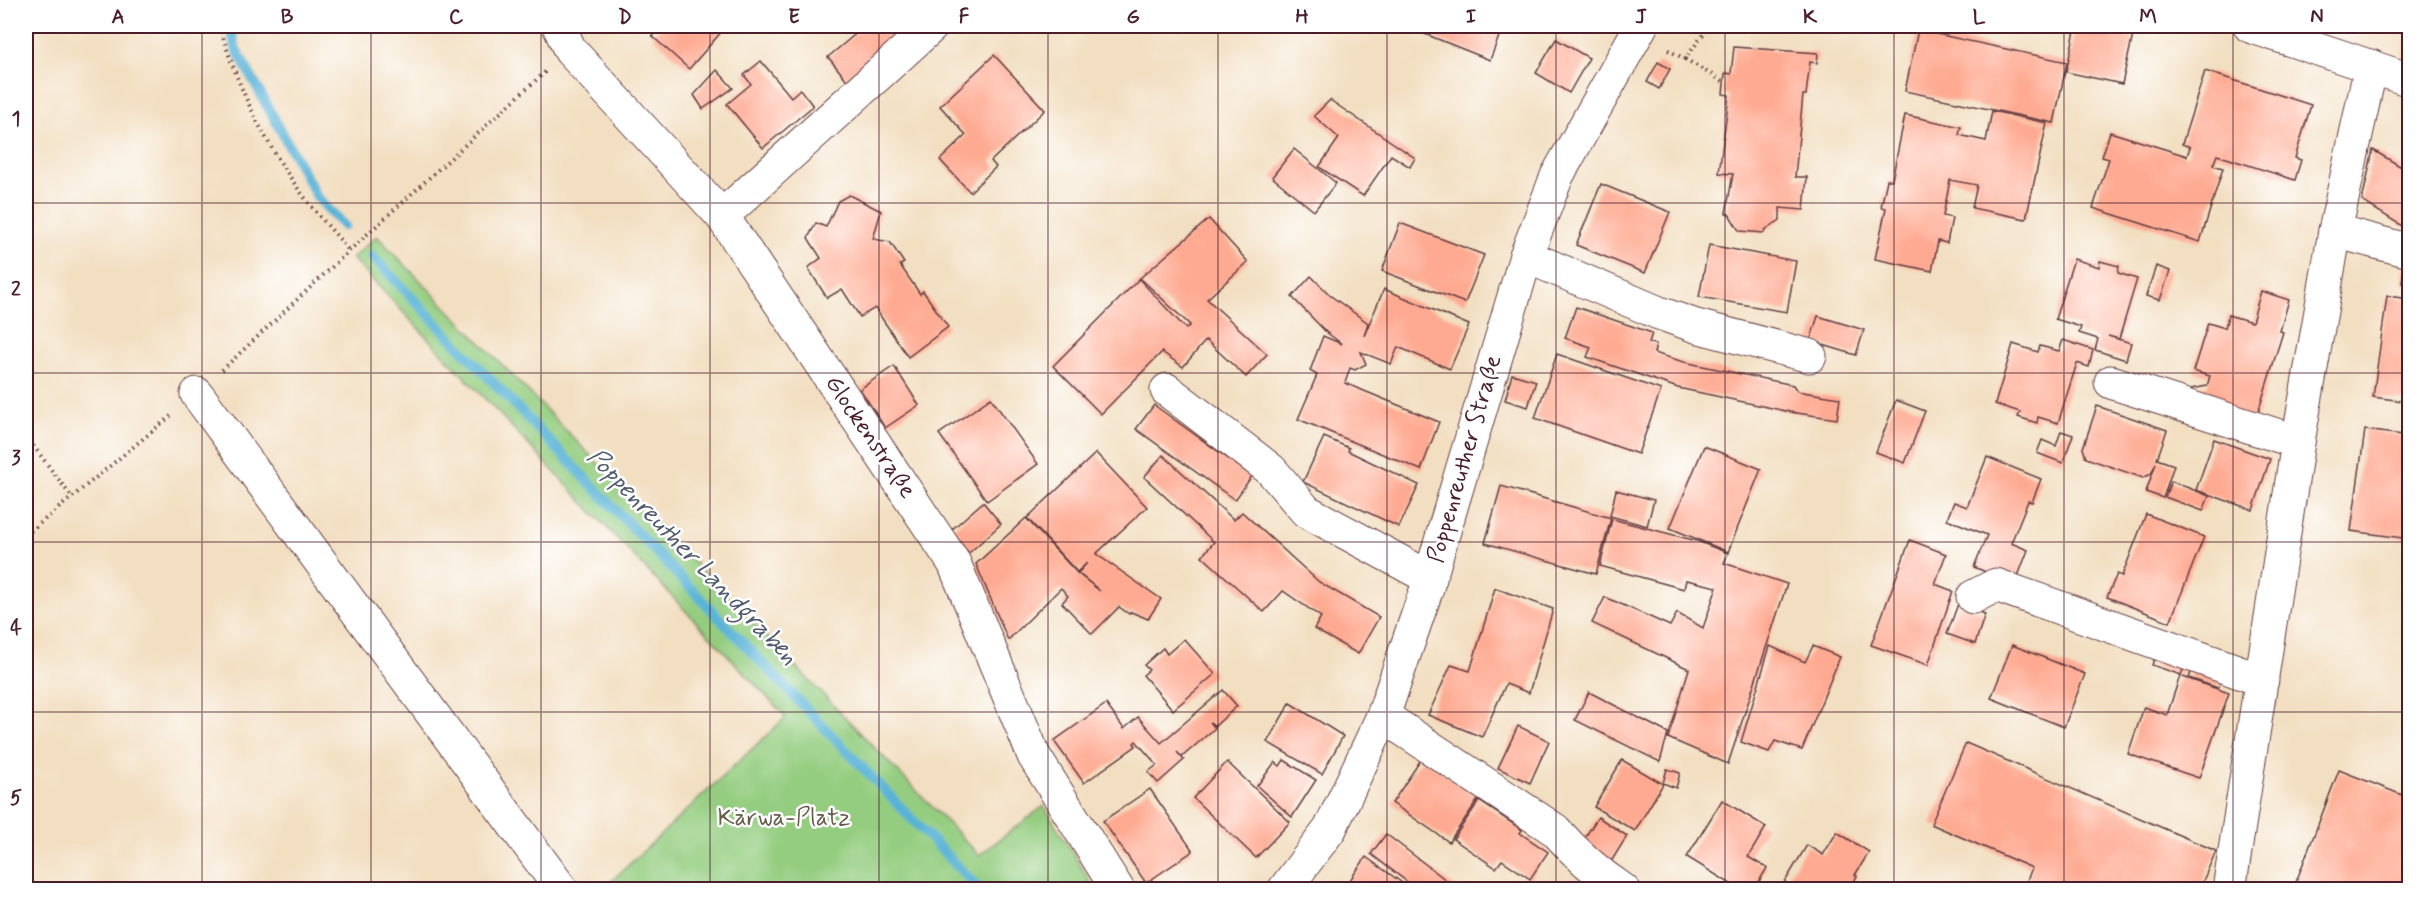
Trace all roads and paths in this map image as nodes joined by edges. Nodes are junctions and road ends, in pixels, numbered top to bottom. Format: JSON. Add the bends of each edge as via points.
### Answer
{"nodes":[{"id":1,"x":220,"y":26,"type":"edge"},
{"id":2,"x":932,"y":26,"type":"edge"},
{"id":3,"x":1715,"y":26,"type":"edge"},
{"id":4,"x":2250,"y":26,"type":"edge"},
{"id":5,"x":1639,"y":30,"type":"edge"},
{"id":6,"x":564,"y":38,"type":"edge"},
{"id":7,"x":1685,"y":59,"type":"junction"},
{"id":8,"x":2371,"y":66,"type":"junction"},
{"id":9,"x":2409,"y":80,"type":"edge"},
{"id":10,"x":1724,"y":82,"type":"dead end"},
{"id":11,"x":722,"y":216,"type":"junction"},
{"id":12,"x":2335,"y":231,"type":"junction"},
{"id":13,"x":349,"y":251,"type":"junction"},
{"id":14,"x":2409,"y":251,"type":"edge"},
{"id":15,"x":1526,"y":256,"type":"junction"},
{"id":16,"x":1810,"y":356,"type":"dead end"},
{"id":17,"x":2111,"y":382,"type":"dead end"},
{"id":18,"x":1167,"y":390,"type":"dead end"},
{"id":19,"x":197,"y":394,"type":"junction"},
{"id":20,"x":26,"y":436,"type":"edge"},
{"id":21,"x":2298,"y":442,"type":"junction"},
{"id":22,"x":71,"y":496,"type":"junction"},
{"id":23,"x":26,"y":535,"type":"edge"},
{"id":24,"x":1430,"y":578,"type":"junction"},
{"id":25,"x":1973,"y":597,"type":"dead end"},
{"id":26,"x":2262,"y":680,"type":"junction"},
{"id":27,"x":1383,"y":716,"type":"junction"},
{"id":28,"x":562,"y":890,"type":"edge"},
{"id":29,"x":1118,"y":890,"type":"edge"},
{"id":30,"x":1284,"y":890,"type":"edge"},
{"id":31,"x":1623,"y":890,"type":"edge"},
{"id":32,"x":2229,"y":890,"type":"edge"}],
"edges":[{"from":1,"to":13,"type":"path","via":[[227,52],[267,141]]},
{"from":2,"to":11,"type":"street"},
{"from":3,"to":7,"type":"path","via":[[1705,32]]},
{"from":4,"to":8,"type":"street"},
{"from":5,"to":7,"type":"path"},
{"from":5,"to":15,"type":"street","name":"Poppenreuther Straße","via":[[1557,176]]},
{"from":6,"to":11,"type":"street","name":"Glockenstraße"},
{"from":6,"to":13,"type":"path"},
{"from":7,"to":10,"type":"path"},
{"from":8,"to":9,"type":"street"},
{"from":8,"to":12,"type":"street"},
{"from":11,"to":29,"type":"street","name":"Glockenstraße","via":[[954,563],[1034,756]]},
{"from":12,"to":14,"type":"street"},
{"from":12,"to":21,"type":"street"},
{"from":13,"to":19,"type":"path"},
{"from":15,"to":16,"type":"street","via":[[1696,326]]},
{"from":15,"to":24,"type":"street","name":"Poppenreuther Straße"},
{"from":17,"to":21,"type":"street"},
{"from":18,"to":24,"type":"street","via":[[1271,470],[1306,512]]},
{"from":19,"to":22,"type":"path"},
{"from":19,"to":28,"type":"street"},
{"from":20,"to":22,"type":"path"},
{"from":21,"to":26,"type":"street"},
{"from":22,"to":23,"type":"path"},
{"from":24,"to":27,"type":"street","name":"Poppenreuther Straße"},
{"from":25,"to":26,"type":"street","via":[[1996,585]]},
{"from":26,"to":32,"type":"street"},
{"from":27,"to":30,"type":"street","name":"Poppenreuther Straße","via":[[1330,830]]},
{"from":27,"to":31,"type":"street","via":[[1555,830],[1577,856]]}]}
